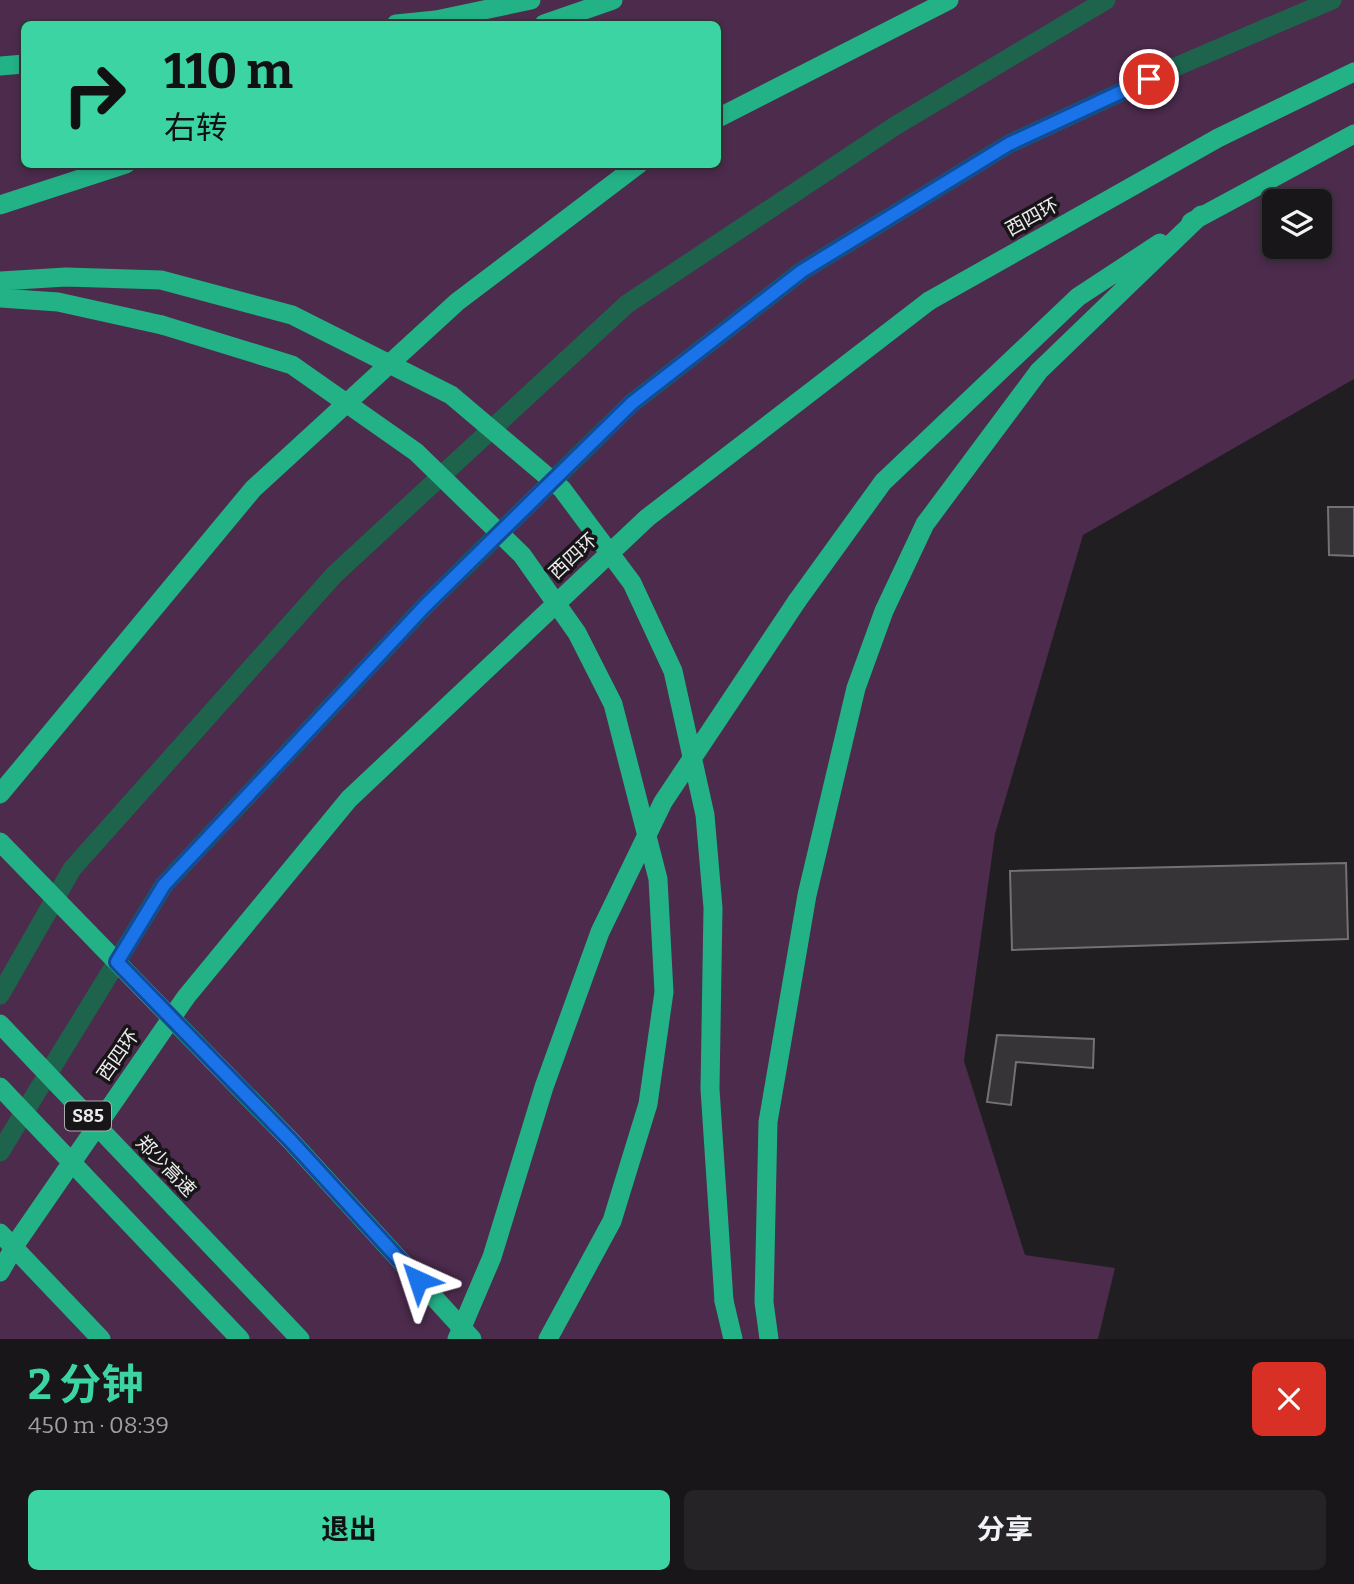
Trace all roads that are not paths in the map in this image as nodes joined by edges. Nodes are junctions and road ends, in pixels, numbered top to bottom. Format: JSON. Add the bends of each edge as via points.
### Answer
{"nodes":[{"id":1,"x":531,"y":0,"type":"edge"},
{"id":2,"x":613,"y":0,"type":"edge"},
{"id":3,"x":949,"y":0,"type":"edge"},
{"id":4,"x":1106,"y":0,"type":"edge"},
{"id":5,"x":1332,"y":0,"type":"edge"},
{"id":6,"x":426,"y":21,"type":"edge"},
{"id":7,"x":553,"y":21,"type":"edge"},
{"id":8,"x":21,"y":64,"type":"edge"},
{"id":9,"x":0,"y":66,"type":"edge"},
{"id":10,"x":1354,"y":72,"type":"edge"},
{"id":11,"x":721,"y":116,"type":"edge"},
{"id":12,"x":1354,"y":134,"type":"edge"},
{"id":13,"x":114,"y":168,"type":"edge"},
{"id":14,"x":634,"y":168,"type":"edge"},
{"id":15,"x":0,"y":205,"type":"edge"},
{"id":16,"x":1201,"y":215,"type":"junction"},
{"id":17,"x":0,"y":281,"type":"edge"},
{"id":18,"x":0,"y":298,"type":"edge"},
{"id":19,"x":0,"y":794,"type":"edge"},
{"id":20,"x":0,"y":842,"type":"edge"},
{"id":21,"x":55,"y":899,"type":"junction"},
{"id":22,"x":117,"y":962,"type":"junction"},
{"id":23,"x":0,"y":995,"type":"edge"},
{"id":24,"x":0,"y":1024,"type":"edge"},
{"id":25,"x":0,"y":1087,"type":"edge"},
{"id":26,"x":0,"y":1152,"type":"edge"},
{"id":27,"x":0,"y":1233,"type":"edge"},
{"id":28,"x":0,"y":1272,"type":"edge"},
{"id":29,"x":101,"y":1339,"type":"edge"},
{"id":30,"x":240,"y":1339,"type":"edge"},
{"id":31,"x":300,"y":1339,"type":"edge"},
{"id":32,"x":457,"y":1339,"type":"edge"},
{"id":33,"x":472,"y":1339,"type":"edge"},
{"id":34,"x":548,"y":1339,"type":"edge"},
{"id":35,"x":733,"y":1339,"type":"edge"},
{"id":36,"x":769,"y":1339,"type":"edge"}],
"edges":[{"from":1,"to":6,"type":"highway"},
{"from":2,"to":7,"type":"highway"},
{"from":3,"to":11,"type":"highway"},
{"from":4,"to":21,"type":"street","via":[[895,126],[627,304],[334,575],[72,869]]},
{"from":5,"to":22,"type":"street","via":[[1009,144],[802,271],[632,403],[425,606],[164,885]]},
{"from":8,"to":9,"type":"highway"},
{"from":10,"to":28,"type":"highway","name":"西四环","bridge":true,"via":[[1218,138],[929,301],[647,519],[349,799],[186,997]]},
{"from":12,"to":16,"type":"highway"},
{"from":13,"to":15,"type":"highway"},
{"from":14,"to":19,"type":"highway","bridge":true,"via":[[457,302],[253,489]]},
{"from":16,"to":32,"type":"highway","bridge":true,"via":[[1078,297],[883,482],[663,802],[600,932],[544,1087],[492,1257]]},
{"from":16,"to":36,"type":"highway","via":[[1038,371],[925,524],[884,611],[856,688],[807,895],[768,1122],[764,1302]]},
{"from":17,"to":35,"type":"highway","bridge":true,"via":[[66,277],[161,280],[292,315],[451,395],[562,489],[632,583],[673,671],[705,815],[713,908],[710,1089],[724,1301]]},
{"from":18,"to":34,"type":"highway","bridge":true,"via":[[58,302],[162,324],[292,365],[416,452],[522,555],[577,633],[613,704],[659,879],[664,992],[648,1104],[612,1221]]},
{"from":20,"to":21,"type":"highway"},
{"from":21,"to":22,"type":"highway"},
{"from":21,"to":23,"type":"street"},
{"from":22,"to":26,"type":"street"},
{"from":22,"to":33,"type":"highway","via":[[291,1141]]},
{"from":24,"to":31,"type":"highway","name":"郑少高速","number":"S85","bridge":true},
{"from":25,"to":30,"type":"highway","number":"S85","bridge":true},
{"from":27,"to":29,"type":"highway"}]}
